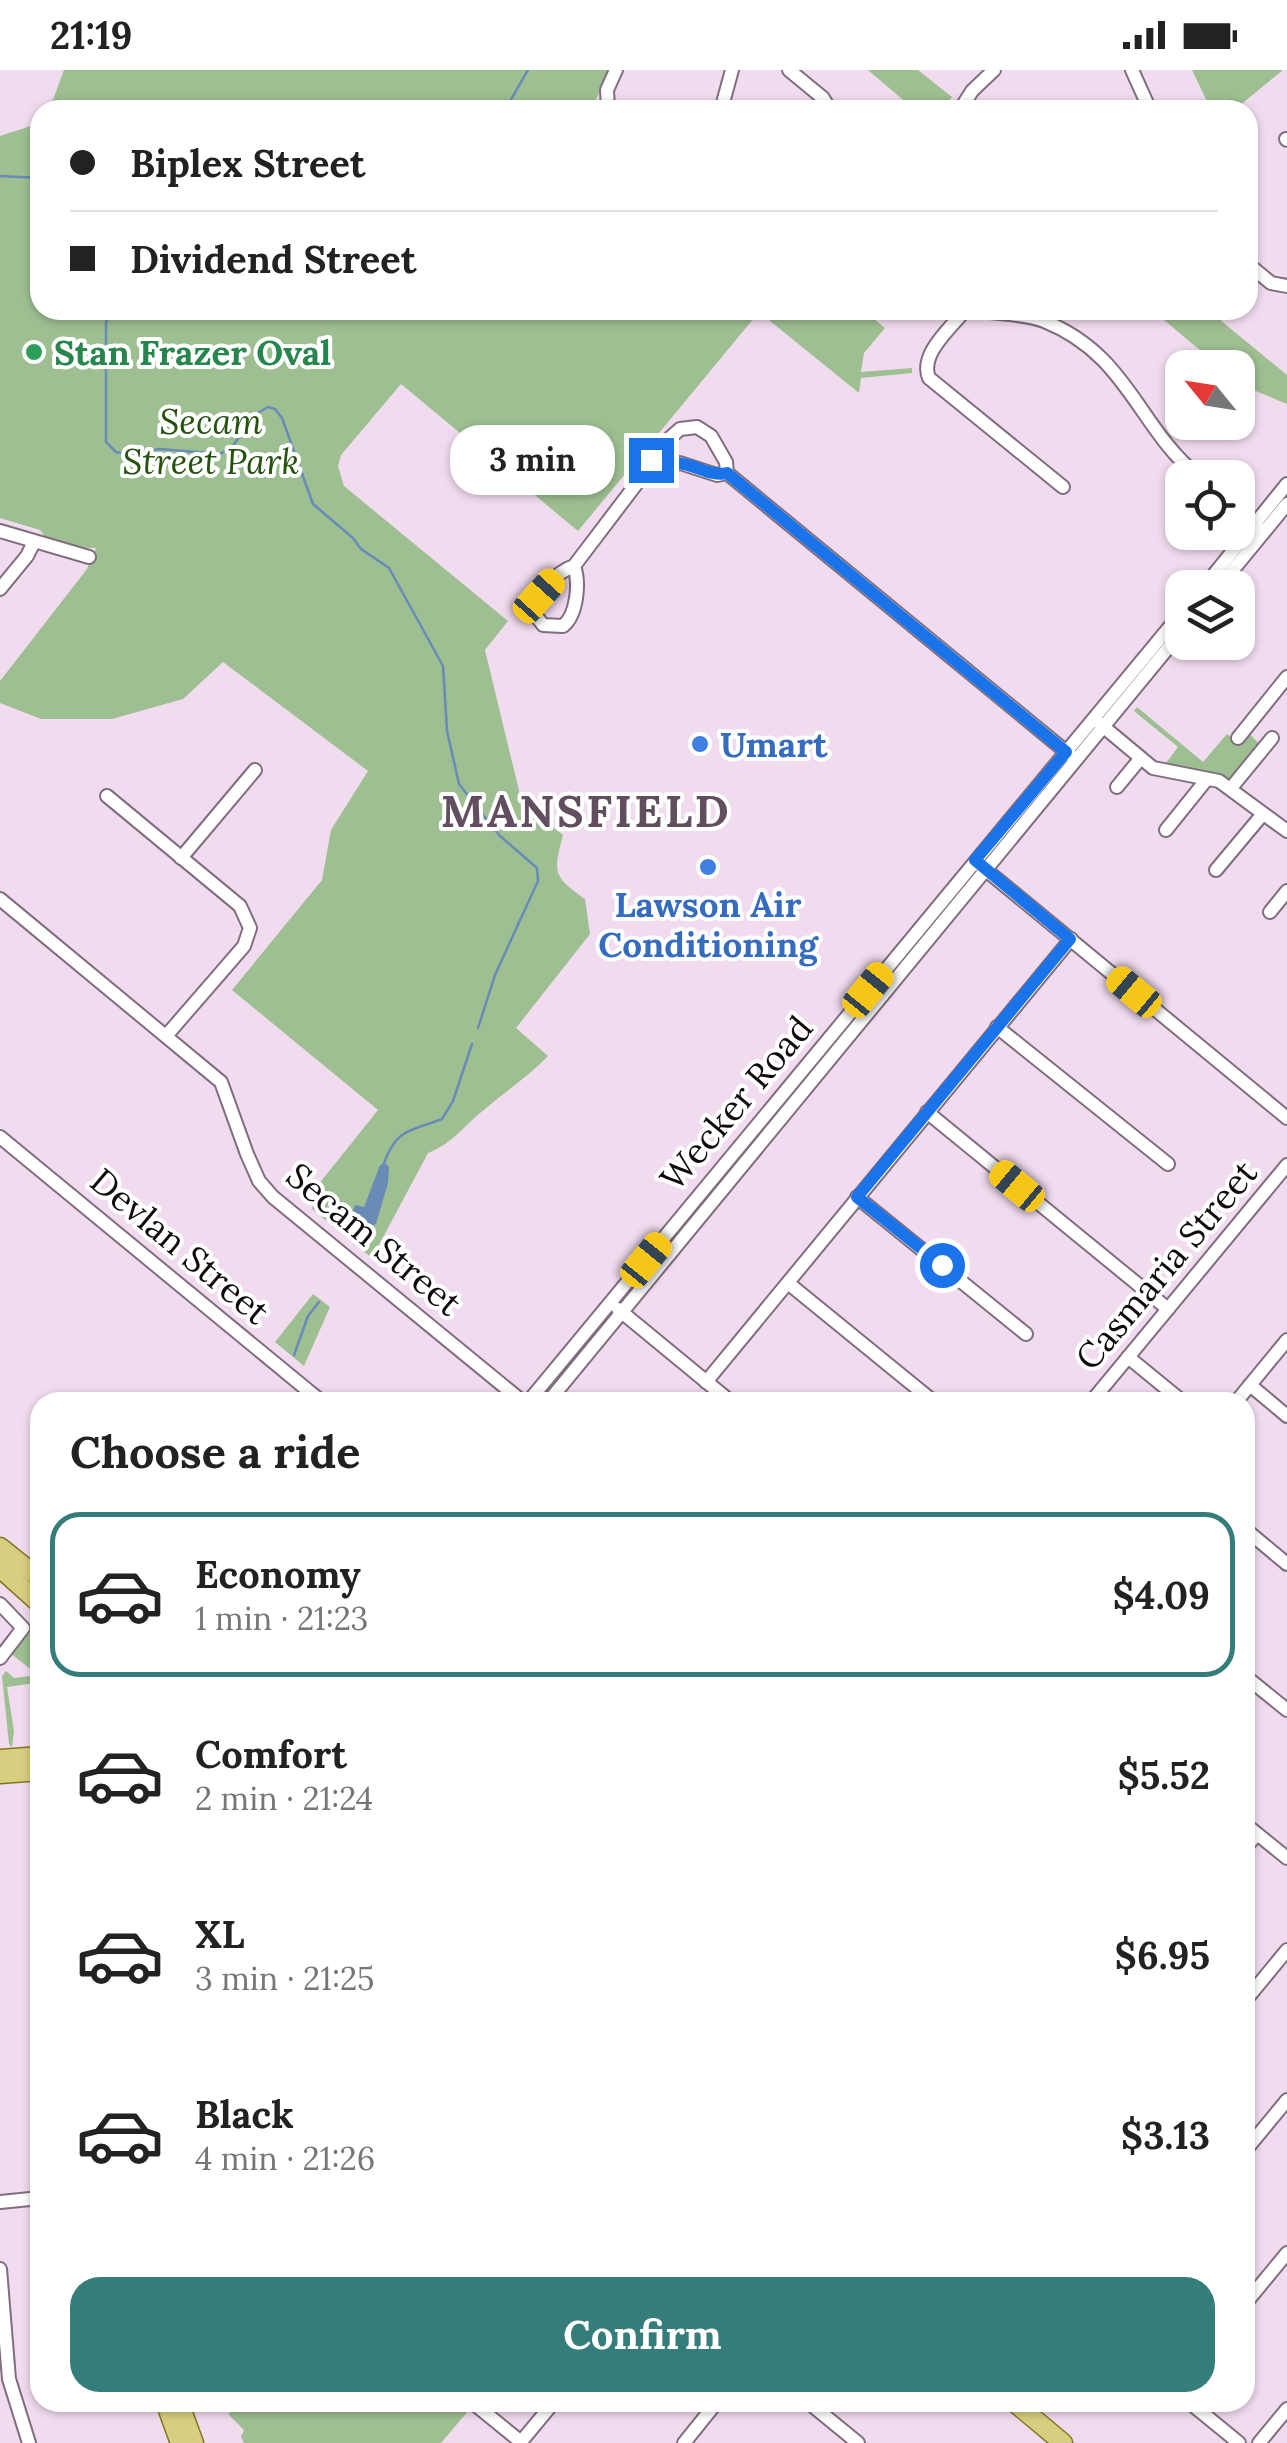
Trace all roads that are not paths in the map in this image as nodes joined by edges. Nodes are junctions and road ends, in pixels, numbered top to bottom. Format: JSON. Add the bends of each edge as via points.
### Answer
{"nodes":[{"id":1,"x":616,"y":70,"type":"edge"},
{"id":2,"x":732,"y":70,"type":"edge"},
{"id":3,"x":789,"y":70,"type":"edge"},
{"id":4,"x":994,"y":70,"type":"edge"},
{"id":5,"x":1132,"y":70,"type":"edge"},
{"id":6,"x":608,"y":100,"type":"edge"},
{"id":7,"x":724,"y":100,"type":"edge"},
{"id":8,"x":824,"y":100,"type":"edge"},
{"id":9,"x":966,"y":100,"type":"edge"},
{"id":10,"x":1141,"y":100,"type":"edge"},
{"id":11,"x":1258,"y":273,"type":"edge"},
{"id":12,"x":1287,"y":286,"type":"edge"},
{"id":13,"x":957,"y":320,"type":"edge"},
{"id":14,"x":1041,"y":320,"type":"edge"},
{"id":15,"x":672,"y":436,"type":"junction"},
{"id":16,"x":1182,"y":460,"type":"edge"},
{"id":17,"x":680,"y":463,"type":"junction"},
{"id":18,"x":650,"y":466,"type":"junction"},
{"id":19,"x":727,"y":473,"type":"junction"},
{"id":20,"x":1287,"y":484,"type":"edge"},
{"id":21,"x":1063,"y":487,"type":"dead end"},
{"id":22,"x":1287,"y":504,"type":"edge"},
{"id":23,"x":1255,"y":524,"type":"edge"},
{"id":24,"x":1260,"y":528,"type":"junction"},
{"id":25,"x":0,"y":531,"type":"edge"},
{"id":26,"x":34,"y":542,"type":"junction"},
{"id":27,"x":89,"y":558,"type":"dead end"},
{"id":28,"x":574,"y":566,"type":"junction"},
{"id":29,"x":1220,"y":570,"type":"edge"},
{"id":30,"x":1231,"y":570,"type":"edge"},
{"id":31,"x":0,"y":589,"type":"edge"},
{"id":32,"x":1165,"y":635,"type":"edge"},
{"id":33,"x":1165,"y":650,"type":"edge"},
{"id":34,"x":1287,"y":676,"type":"edge"},
{"id":35,"x":1099,"y":723,"type":"junction"},
{"id":36,"x":1249,"y":724,"type":"junction"},
{"id":37,"x":1238,"y":738,"type":"dead end"},
{"id":38,"x":1071,"y":756,"type":"junction"},
{"id":39,"x":1140,"y":759,"type":"junction"},
{"id":40,"x":255,"y":770,"type":"dead end"},
{"id":41,"x":1208,"y":779,"type":"junction"},
{"id":42,"x":1117,"y":788,"type":"dead end"},
{"id":43,"x":1231,"y":788,"type":"junction"},
{"id":44,"x":107,"y":796,"type":"dead end"},
{"id":45,"x":1262,"y":814,"type":"junction"},
{"id":46,"x":1284,"y":823,"type":"edge"},
{"id":47,"x":1166,"y":830,"type":"dead end"},
{"id":48,"x":181,"y":858,"type":"junction"},
{"id":49,"x":981,"y":865,"type":"junction"},
{"id":50,"x":1216,"y":870,"type":"dead end"},
{"id":51,"x":1287,"y":891,"type":"edge"},
{"id":52,"x":0,"y":898,"type":"edge"},
{"id":53,"x":1270,"y":912,"type":"dead end"},
{"id":54,"x":1070,"y":939,"type":"junction"},
{"id":55,"x":997,"y":1027,"type":"junction"},
{"id":56,"x":166,"y":1036,"type":"junction"},
{"id":57,"x":926,"y":1112,"type":"junction"},
{"id":58,"x":1287,"y":1118,"type":"edge"},
{"id":59,"x":0,"y":1137,"type":"edge"},
{"id":60,"x":1168,"y":1164,"type":"dead end"},
{"id":61,"x":1287,"y":1165,"type":"edge"},
{"id":62,"x":857,"y":1197,"type":"junction"},
{"id":63,"x":788,"y":1283,"type":"junction"},
{"id":64,"x":616,"y":1307,"type":"junction"},
{"id":65,"x":1168,"y":1309,"type":"junction"},
{"id":66,"x":1026,"y":1334,"type":"dead end"},
{"id":67,"x":1287,"y":1340,"type":"edge"},
{"id":68,"x":1128,"y":1358,"type":"junction"},
{"id":69,"x":706,"y":1382,"type":"junction"},
{"id":70,"x":1250,"y":1385,"type":"junction"},
{"id":71,"x":310,"y":1392,"type":"edge"},
{"id":72,"x":514,"y":1392,"type":"edge"},
{"id":73,"x":535,"y":1392,"type":"edge"},
{"id":74,"x":555,"y":1392,"type":"edge"},
{"id":75,"x":719,"y":1392,"type":"edge"},
{"id":76,"x":922,"y":1392,"type":"edge"},
{"id":77,"x":1099,"y":1392,"type":"edge"},
{"id":78,"x":1170,"y":1392,"type":"edge"},
{"id":79,"x":1244,"y":1392,"type":"edge"},
{"id":80,"x":1287,"y":1416,"type":"edge"},
{"id":81,"x":1255,"y":1537,"type":"edge"},
{"id":82,"x":0,"y":1547,"type":"edge"},
{"id":83,"x":1287,"y":1564,"type":"edge"},
{"id":84,"x":0,"y":1568,"type":"edge"},
{"id":85,"x":30,"y":1571,"type":"edge"},
{"id":86,"x":30,"y":1595,"type":"edge"},
{"id":87,"x":0,"y":1604,"type":"edge"},
{"id":88,"x":0,"y":1658,"type":"edge"},
{"id":89,"x":1255,"y":1684,"type":"edge"},
{"id":90,"x":1287,"y":1710,"type":"edge"},
{"id":91,"x":30,"y":1757,"type":"edge"},
{"id":92,"x":0,"y":1759,"type":"edge"},
{"id":93,"x":30,"y":1772,"type":"edge"},
{"id":94,"x":0,"y":1774,"type":"edge"},
{"id":95,"x":1257,"y":1834,"type":"joint"},
{"id":96,"x":1255,"y":1836,"type":"edge"},
{"id":97,"x":1287,"y":1858,"type":"edge"},
{"id":98,"x":1287,"y":1950,"type":"edge"},
{"id":99,"x":1255,"y":1989,"type":"edge"},
{"id":100,"x":1287,"y":2100,"type":"edge"},
{"id":101,"x":1255,"y":2139,"type":"edge"},
{"id":102,"x":30,"y":2199,"type":"edge"},
{"id":103,"x":0,"y":2202,"type":"edge"},
{"id":104,"x":1287,"y":2252,"type":"edge"},
{"id":105,"x":0,"y":2269,"type":"edge"},
{"id":106,"x":1255,"y":2292,"type":"edge"},
{"id":107,"x":1287,"y":2410,"type":"edge"},
{"id":108,"x":169,"y":2412,"type":"edge"},
{"id":109,"x":183,"y":2412,"type":"edge"},
{"id":110,"x":484,"y":2412,"type":"edge"},
{"id":111,"x":546,"y":2412,"type":"edge"},
{"id":112,"x":709,"y":2412,"type":"edge"},
{"id":113,"x":820,"y":2412,"type":"edge"},
{"id":114,"x":1033,"y":2412,"type":"edge"},
{"id":115,"x":1201,"y":2412,"type":"edge"},
{"id":116,"x":29,"y":2443,"type":"edge"},
{"id":117,"x":180,"y":2443,"type":"edge"},
{"id":118,"x":194,"y":2443,"type":"edge"},
{"id":119,"x":520,"y":2443,"type":"edge"},
{"id":120,"x":684,"y":2443,"type":"edge"},
{"id":121,"x":858,"y":2443,"type":"edge"},
{"id":122,"x":1063,"y":2443,"type":"edge"},
{"id":123,"x":1238,"y":2443,"type":"edge"},
{"id":124,"x":1260,"y":2443,"type":"edge"}],
"edges":[{"from":1,"to":6,"type":"street"},
{"from":2,"to":7,"type":"street"},
{"from":3,"to":8,"type":"street"},
{"from":4,"to":9,"type":"street"},
{"from":5,"to":10,"type":"street"},
{"from":11,"to":12,"type":"street"},
{"from":13,"to":21,"type":"street","via":[[928,357],[928,378]]},
{"from":14,"to":16,"type":"street","via":[[1090,346],[1114,368]]},
{"from":15,"to":17,"type":"street"},
{"from":15,"to":18,"type":"street"},
{"from":15,"to":19,"type":"street","via":[[688,426],[704,430]]},
{"from":17,"to":18,"type":"street"},
{"from":17,"to":19,"type":"street"},
{"from":18,"to":28,"type":"street"},
{"from":19,"to":38,"type":"street"},
{"from":20,"to":24,"type":"street"},
{"from":22,"to":24,"type":"street"},
{"from":23,"to":24,"type":"street"},
{"from":24,"to":29,"type":"street"},
{"from":24,"to":30,"type":"street"},
{"from":25,"to":26,"type":"street"},
{"from":26,"to":27,"type":"street"},
{"from":26,"to":31,"type":"street"},
{"from":28,"to":28,"type":"street","via":[[573,616],[563,626],[544,625],[535,605]]},
{"from":32,"to":35,"type":"street","name":"Wecker Road"},
{"from":33,"to":35,"type":"street","name":"Wecker Road"},
{"from":34,"to":36,"type":"street"},
{"from":35,"to":38,"type":"street","name":"Wecker Road"},
{"from":35,"to":39,"type":"street"},
{"from":36,"to":37,"type":"street"},
{"from":36,"to":43,"type":"street","via":[[1269,738]]},
{"from":38,"to":49,"type":"street","name":"Wecker Road"},
{"from":39,"to":41,"type":"street","via":[[1162,772]]},
{"from":39,"to":42,"type":"street"},
{"from":40,"to":48,"type":"street"},
{"from":41,"to":43,"type":"street"},
{"from":41,"to":47,"type":"street"},
{"from":43,"to":45,"type":"street"},
{"from":44,"to":48,"type":"street"},
{"from":45,"to":46,"type":"street"},
{"from":45,"to":50,"type":"street"},
{"from":48,"to":56,"type":"street","via":[[240,906],[250,928],[244,946]]},
{"from":49,"to":54,"type":"street"},
{"from":49,"to":64,"type":"street","name":"Wecker Road"},
{"from":51,"to":53,"type":"street"},
{"from":52,"to":56,"type":"street","name":"Secam Street"},
{"from":54,"to":55,"type":"street"},
{"from":54,"to":58,"type":"street"},
{"from":55,"to":57,"type":"street"},
{"from":55,"to":60,"type":"street"},
{"from":56,"to":72,"type":"street","name":"Secam Street","via":[[221,1082],[246,1154],[274,1197]]},
{"from":57,"to":62,"type":"street"},
{"from":57,"to":65,"type":"street"},
{"from":59,"to":71,"type":"street","name":"Devlan Street"},
{"from":61,"to":65,"type":"street","name":"Casmaria Street"},
{"from":62,"to":63,"type":"street"},
{"from":62,"to":66,"type":"street"},
{"from":63,"to":69,"type":"street"},
{"from":63,"to":76,"type":"street"},
{"from":64,"to":69,"type":"street"},
{"from":64,"to":73,"type":"street","name":"Wecker Road"},
{"from":64,"to":74,"type":"street","name":"Wecker Road"},
{"from":65,"to":68,"type":"street","name":"Casmaria Street"},
{"from":67,"to":70,"type":"street"},
{"from":68,"to":77,"type":"street","name":"Casmaria Street"},
{"from":68,"to":78,"type":"street"},
{"from":69,"to":75,"type":"street"},
{"from":70,"to":79,"type":"street"},
{"from":70,"to":80,"type":"street"},
{"from":81,"to":83,"type":"street"},
{"from":82,"to":85,"type":"main road"},
{"from":84,"to":86,"type":"main road"},
{"from":87,"to":88,"type":"street","via":[[24,1628]]},
{"from":89,"to":90,"type":"street"},
{"from":91,"to":92,"type":"main road"},
{"from":93,"to":94,"type":"main road"},
{"from":95,"to":96,"type":"street"},
{"from":95,"to":97,"type":"street"},
{"from":98,"to":99,"type":"street"},
{"from":100,"to":101,"type":"street"},
{"from":102,"to":103,"type":"street"},
{"from":104,"to":106,"type":"street"},
{"from":105,"to":116,"type":"street","via":[[10,2380]]},
{"from":107,"to":124,"type":"street"},
{"from":108,"to":117,"type":"main road"},
{"from":109,"to":118,"type":"main road"},
{"from":110,"to":119,"type":"street"},
{"from":111,"to":119,"type":"street"},
{"from":112,"to":120,"type":"street"},
{"from":113,"to":121,"type":"street"},
{"from":114,"to":122,"type":"main road"},
{"from":115,"to":123,"type":"street"}]}
